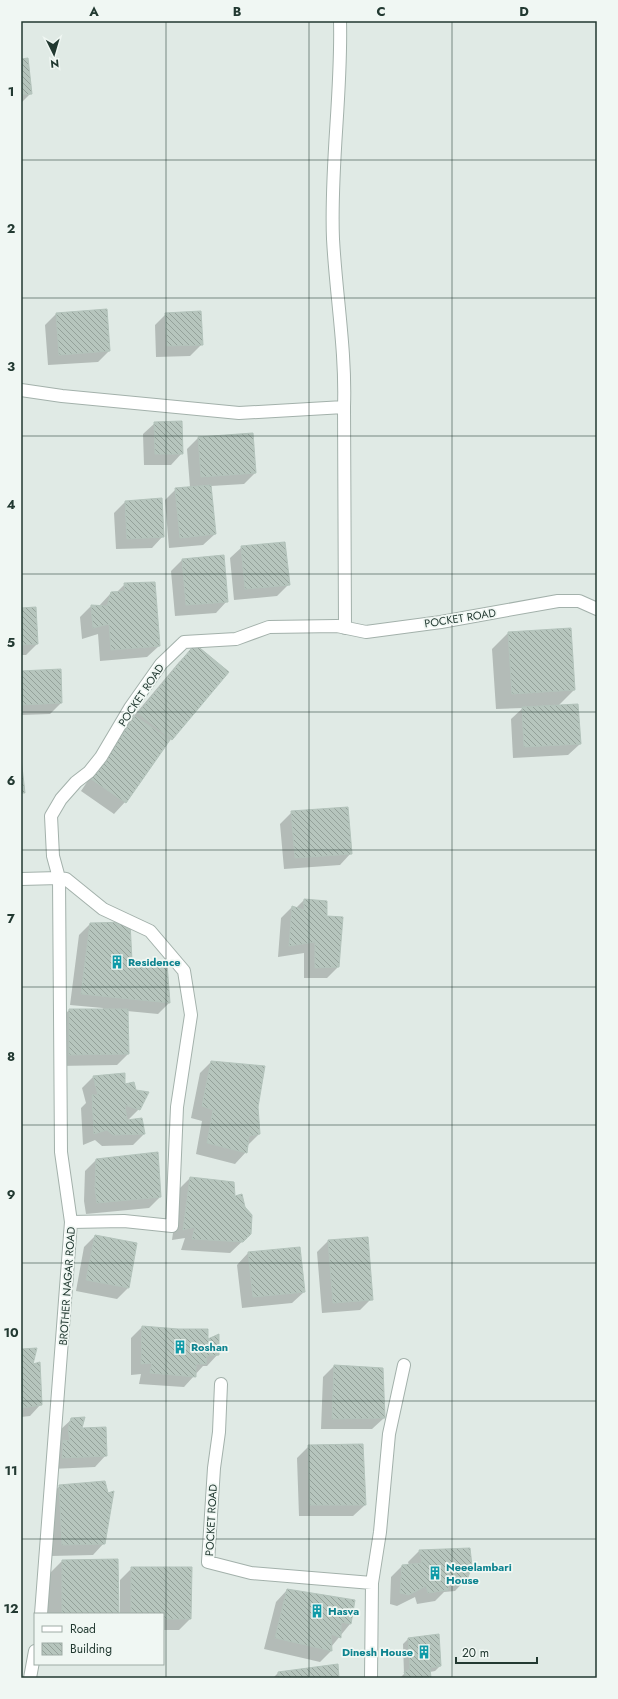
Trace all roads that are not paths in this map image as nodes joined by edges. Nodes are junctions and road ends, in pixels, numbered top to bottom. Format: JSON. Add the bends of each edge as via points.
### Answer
{"nodes":[{"id":1,"x":340,"y":21,"type":"edge"},
{"id":2,"x":21,"y":390,"type":"edge"},
{"id":3,"x":344,"y":407,"type":"junction"},
{"id":4,"x":597,"y":609,"type":"edge"},
{"id":5,"x":345,"y":628,"type":"junction"},
{"id":6,"x":59,"y":878,"type":"junction"},
{"id":7,"x":21,"y":879,"type":"edge"},
{"id":8,"x":71,"y":1222,"type":"junction"},
{"id":9,"x":404,"y":1366,"type":"dead end"},
{"id":10,"x":221,"y":1384,"type":"dead end"},
{"id":11,"x":372,"y":1583,"type":"junction"},
{"id":12,"x":41,"y":1613,"type":"edge"},
{"id":13,"x":34,"y":1656,"type":"edge"},
{"id":14,"x":30,"y":1678,"type":"edge"},
{"id":15,"x":371,"y":1678,"type":"edge"}],
"edges":[{"from":1,"to":3,"type":"street","via":[[341,53],[333,238],[345,376]]},
{"from":2,"to":3,"type":"street","via":[[239,412]]},
{"from":3,"to":5,"type":"street"},
{"from":4,"to":5,"type":"street","name":"POCKET ROAD","via":[[579,601],[558,601],[441,622],[366,632]]},
{"from":5,"to":6,"type":"street","name":"POCKET ROAD","via":[[269,627],[236,639],[184,642],[161,664],[130,708],[101,757],[60,799],[51,816],[53,856]]},
{"from":6,"to":7,"type":"street"},
{"from":6,"to":8,"type":"street","name":"POCKET ROAD","via":[[61,1152]]},
{"from":6,"to":8,"type":"street","name":"BROTHER NAGAR ROAD","via":[[66,879],[103,909],[150,931],[184,971],[191,1015],[177,1107],[172,1226],[124,1221]]},
{"from":8,"to":12,"type":"street","name":"BROTHER NAGAR ROAD"},
{"from":9,"to":11,"type":"street","via":[[389,1434],[380,1532]]},
{"from":10,"to":11,"type":"street","name":"POCKET ROAD","via":[[208,1562],[251,1573]]},
{"from":11,"to":15,"type":"street"},
{"from":13,"to":14,"type":"street"}]}
